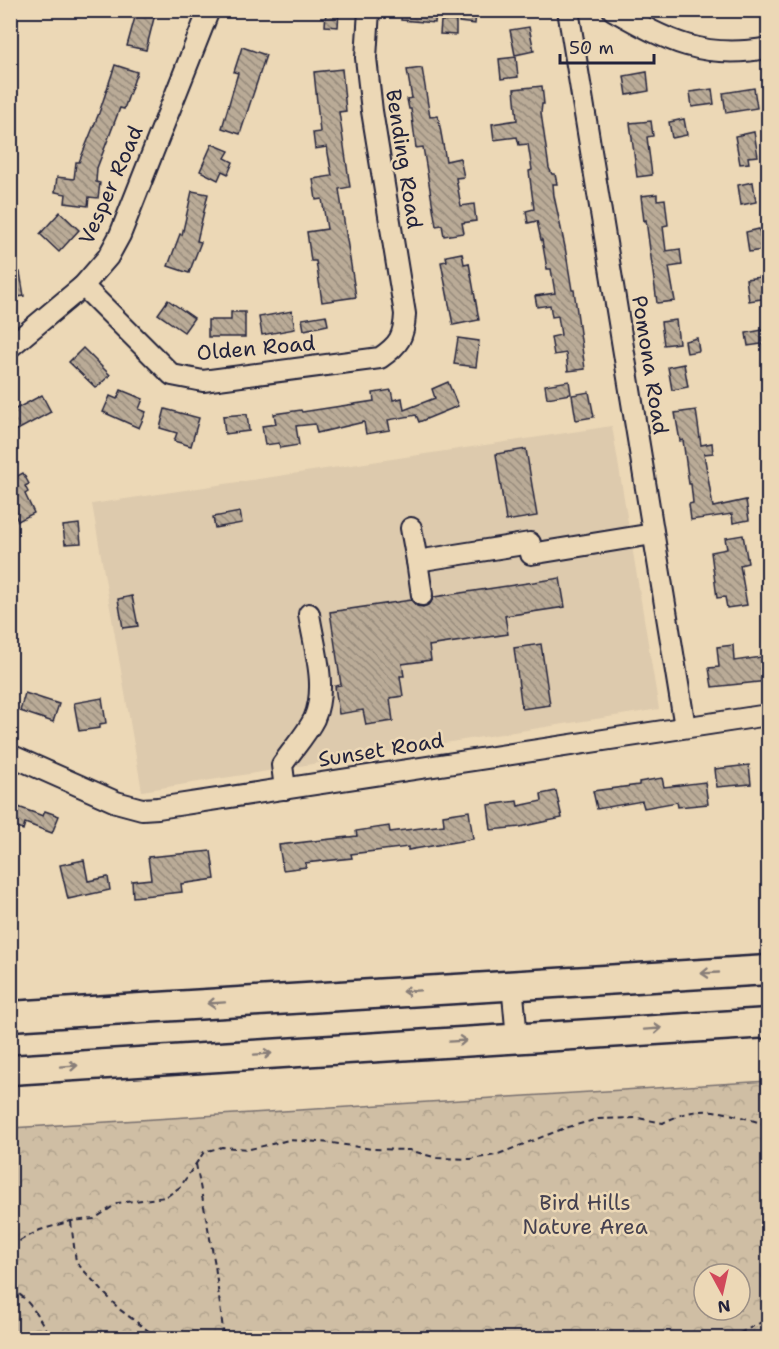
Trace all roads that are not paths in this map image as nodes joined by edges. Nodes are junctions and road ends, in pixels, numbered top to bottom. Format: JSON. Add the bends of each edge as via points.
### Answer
{"nodes":[{"id":1,"x":209,"y":10,"type":"edge"},
{"id":2,"x":369,"y":10,"type":"edge"},
{"id":3,"x":568,"y":10,"type":"edge"},
{"id":4,"x":613,"y":10,"type":"edge"},
{"id":5,"x":768,"y":48,"type":"edge"},
{"id":6,"x":83,"y":286,"type":"junction"},
{"id":7,"x":405,"y":314,"type":"joint"},
{"id":8,"x":10,"y":346,"type":"edge"},
{"id":9,"x":411,"y":528,"type":"dead end"},
{"id":10,"x":653,"y":534,"type":"junction"},
{"id":11,"x":417,"y":561,"type":"junction"},
{"id":12,"x":422,"y":595,"type":"dead end"},
{"id":13,"x":309,"y":614,"type":"dead end"},
{"id":14,"x":768,"y":715,"type":"edge"},
{"id":15,"x":685,"y":727,"type":"junction"},
{"id":16,"x":10,"y":755,"type":"edge"},
{"id":17,"x":285,"y":789,"type":"junction"},
{"id":18,"x":768,"y":970,"type":"edge"},
{"id":19,"x":512,"y":984,"type":"junction"},
{"id":20,"x":10,"y":1016,"type":"edge"},
{"id":21,"x":768,"y":1023,"type":"edge"},
{"id":22,"x":516,"y":1038,"type":"junction"},
{"id":23,"x":10,"y":1070,"type":"edge"}],
"edges":[{"from":1,"to":6,"type":"street","name":"Vesper Road","via":[[120,235],[108,257]]},
{"from":2,"to":7,"type":"street","name":"Bending Road","via":[[366,58],[372,111]]},
{"from":3,"to":10,"type":"street","name":"Pomona Road"},
{"from":4,"to":5,"type":"street","via":[[682,45],[738,52]]},
{"from":6,"to":7,"type":"street","name":"Olden Road","via":[[172,375],[203,381],[380,358],[394,348],[404,333]]},
{"from":6,"to":8,"type":"street","name":"Vesper Road"},
{"from":9,"to":11,"type":"street"},
{"from":10,"to":11,"type":"street","via":[[531,554],[530,543]]},
{"from":10,"to":15,"type":"street","name":"Pomona Road"},
{"from":11,"to":12,"type":"street"},
{"from":13,"to":17,"type":"street","via":[[320,702],[313,721],[282,765]]},
{"from":14,"to":15,"type":"street","name":"Sunset Road"},
{"from":15,"to":17,"type":"street","name":"Sunset Road"},
{"from":16,"to":17,"type":"street","name":"Sunset Road","via":[[116,802],[142,809]]},
{"from":18,"to":19,"type":"highway","one_way":true},
{"from":19,"to":20,"type":"highway","one_way":true},
{"from":19,"to":22,"type":"street"},
{"from":22,"to":21,"type":"highway","one_way":true},
{"from":23,"to":22,"type":"highway","one_way":true}]}
